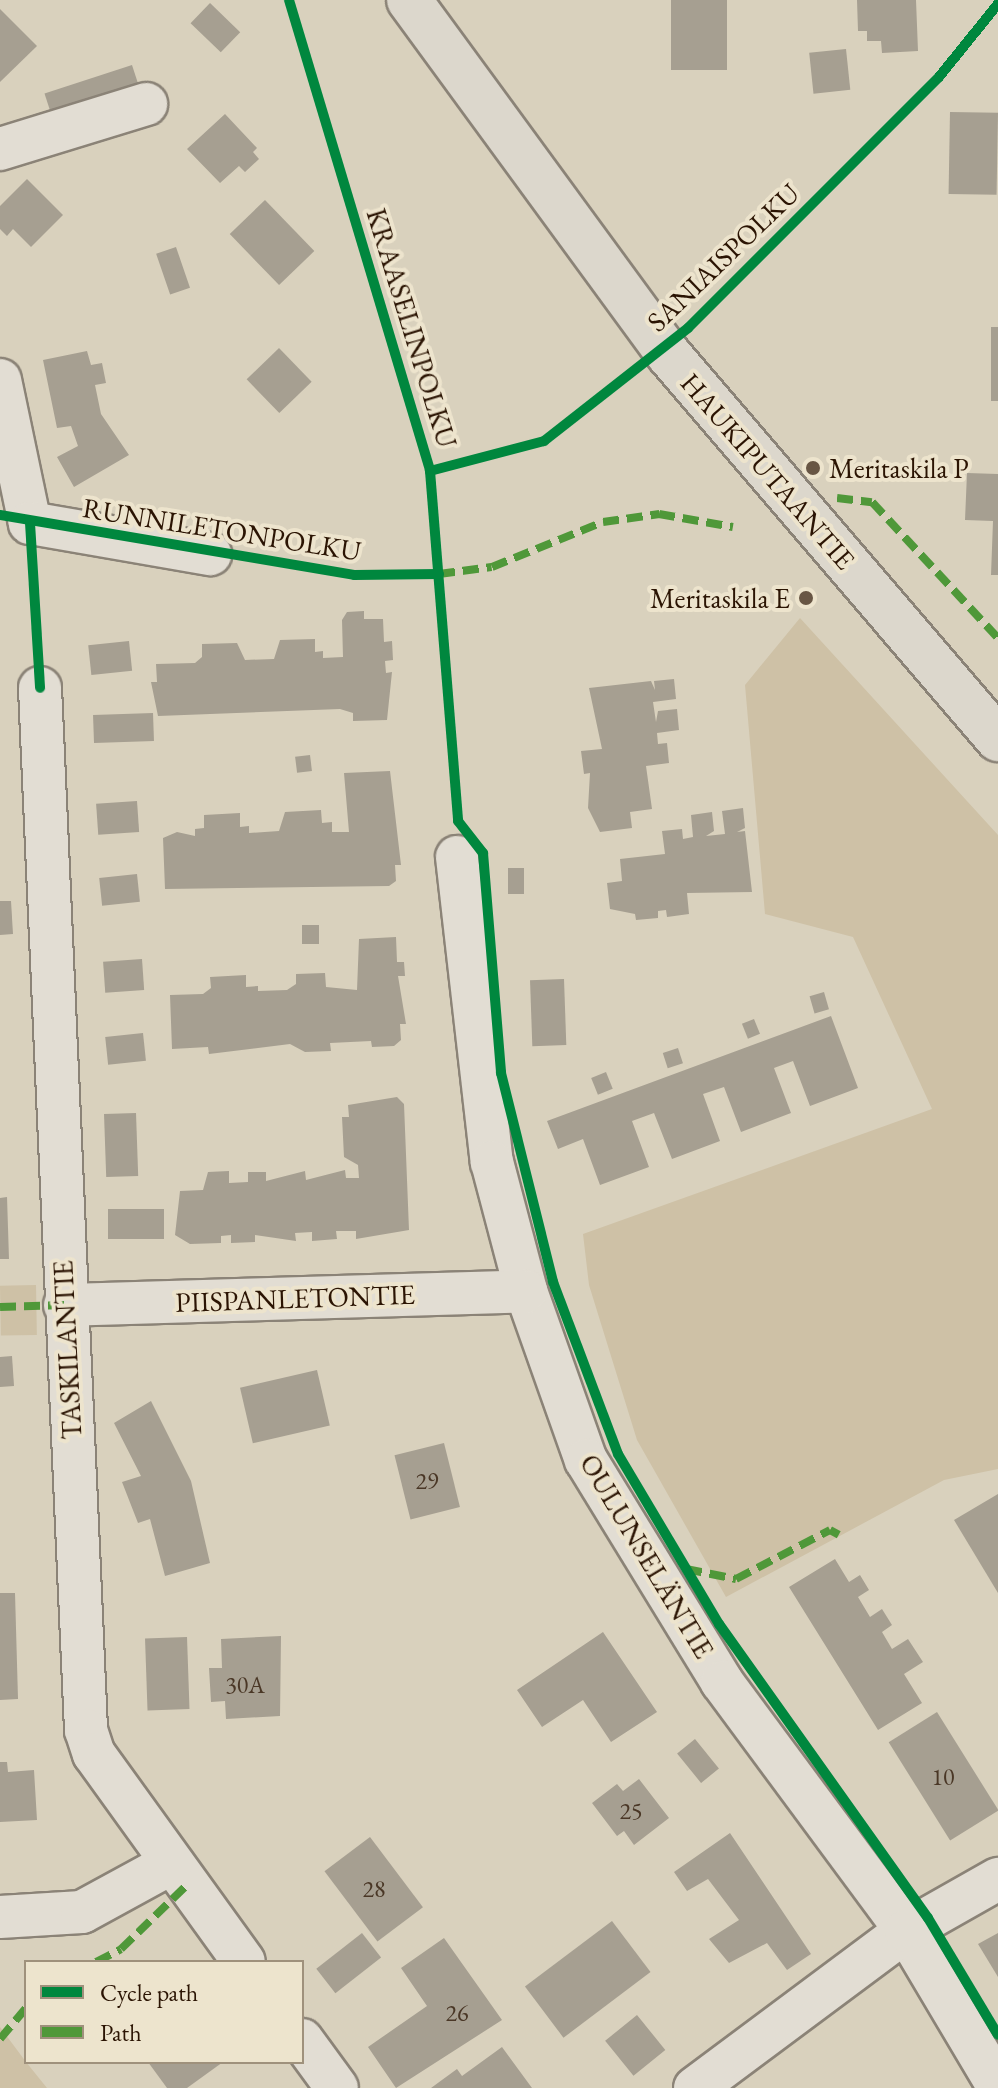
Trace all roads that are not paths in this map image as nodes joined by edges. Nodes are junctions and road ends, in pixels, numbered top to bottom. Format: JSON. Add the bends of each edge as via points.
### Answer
{"nodes":[{"id":1,"x":409,"y":0,"type":"edge"},
{"id":2,"x":146,"y":104,"type":"dead end"},
{"id":3,"x":0,"y":149,"type":"edge"},
{"id":4,"x":0,"y":380,"type":"edge"},
{"id":5,"x":210,"y":554,"type":"dead end"},
{"id":6,"x":40,"y":688,"type":"dead end"},
{"id":7,"x":998,"y":739,"type":"edge"},
{"id":8,"x":457,"y":857,"type":"dead end"},
{"id":9,"x":526,"y":1291,"type":"junction"},
{"id":10,"x":65,"y":1305,"type":"junction"},
{"id":11,"x":172,"y":1863,"type":"junction"},
{"id":12,"x":998,"y":1879,"type":"edge"},
{"id":13,"x":0,"y":1917,"type":"edge"},
{"id":14,"x":906,"y":1931,"type":"junction"},
{"id":15,"x":243,"y":1960,"type":"edge"},
{"id":16,"x":304,"y":2043,"type":"edge"},
{"id":17,"x":998,"y":2086,"type":"edge"},
{"id":18,"x":337,"y":2088,"type":"edge"},
{"id":19,"x":695,"y":2088,"type":"edge"}],
"edges":[{"from":1,"to":7,"type":"main road","name":"HAUKIPUTAANTIE","via":[[669,355]]},
{"from":2,"to":3,"type":"street"},
{"from":4,"to":5,"type":"street","name":"RUNNILETONPOLKU","via":[[30,523]]},
{"from":6,"to":10,"type":"street","name":"TASKILANTIE"},
{"from":8,"to":9,"type":"street","name":"OULUNSELÄNTIE","via":[[478,1080],[492,1162]]},
{"from":9,"to":10,"type":"street","name":"PIISPANLETONTIE"},
{"from":9,"to":14,"type":"street","name":"OULUNSELÄNTIE","via":[[586,1460],[722,1682]]},
{"from":10,"to":11,"type":"street","name":"TASKILANTIE","via":[[86,1730],[94,1754]]},
{"from":11,"to":13,"type":"street","via":[[82,1912]]},
{"from":11,"to":15,"type":"street","name":"TASKILANTIE"},
{"from":12,"to":14,"type":"street"},
{"from":14,"to":17,"type":"street","name":"OULUNSELÄNTIE"},
{"from":14,"to":19,"type":"street"},
{"from":16,"to":18,"type":"street"}]}
